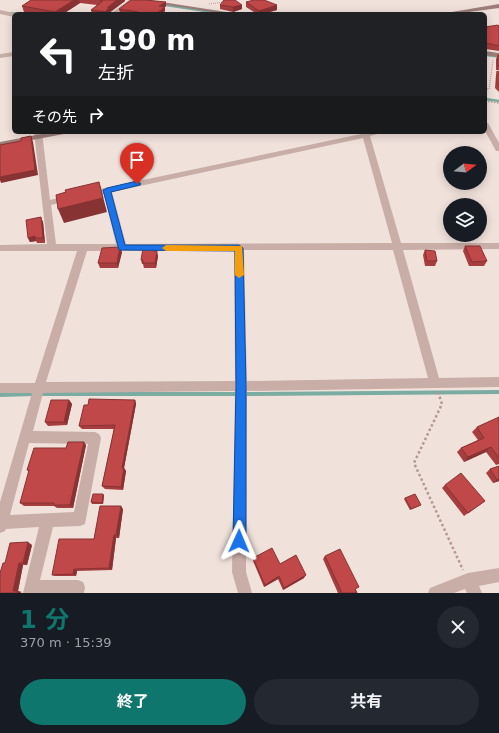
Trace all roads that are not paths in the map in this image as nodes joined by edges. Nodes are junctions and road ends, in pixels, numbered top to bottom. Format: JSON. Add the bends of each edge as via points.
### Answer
{"nodes":[{"id":1,"x":132,"y":0,"type":"edge"},
{"id":2,"x":138,"y":0,"type":"edge"},
{"id":3,"x":499,"y":6,"type":"edge"},
{"id":4,"x":0,"y":12,"type":"edge"},
{"id":5,"x":117,"y":12,"type":"edge"},
{"id":6,"x":222,"y":12,"type":"edge"},
{"id":7,"x":457,"y":12,"type":"edge"},
{"id":8,"x":12,"y":15,"type":"edge"},
{"id":9,"x":487,"y":53,"type":"edge"},
{"id":10,"x":12,"y":54,"type":"edge"},
{"id":11,"x":497,"y":55,"type":"edge"},
{"id":12,"x":0,"y":56,"type":"edge"},
{"id":13,"x":487,"y":128,"type":"edge"},
{"id":14,"x":38,"y":134,"type":"edge"},
{"id":15,"x":365,"y":134,"type":"edge"},
{"id":16,"x":0,"y":144,"type":"edge"},
{"id":17,"x":499,"y":149,"type":"edge"},
{"id":18,"x":107,"y":190,"type":"junction"},
{"id":19,"x":48,"y":203,"type":"junction"},
{"id":20,"x":499,"y":246,"type":"edge"},
{"id":21,"x":396,"y":247,"type":"junction"},
{"id":22,"x":0,"y":248,"type":"edge"},
{"id":23,"x":52,"y":248,"type":"junction"},
{"id":24,"x":83,"y":248,"type":"junction"},
{"id":25,"x":122,"y":248,"type":"junction"},
{"id":26,"x":239,"y":248,"type":"junction"},
{"id":27,"x":435,"y":382,"type":"junction"},
{"id":28,"x":499,"y":382,"type":"edge"},
{"id":29,"x":241,"y":386,"type":"junction"},
{"id":30,"x":39,"y":387,"type":"junction"},
{"id":31,"x":0,"y":388,"type":"edge"},
{"id":32,"x":25,"y":436,"type":"junction"},
{"id":33,"x":48,"y":520,"type":"junction"},
{"id":34,"x":1,"y":524,"type":"edge"},
{"id":35,"x":499,"y":574,"type":"edge"},
{"id":36,"x":468,"y":580,"type":"junction"},
{"id":37,"x":31,"y":590,"type":"edge"},
{"id":38,"x":77,"y":593,"type":"edge"},
{"id":39,"x":245,"y":593,"type":"edge"},
{"id":40,"x":435,"y":593,"type":"edge"},
{"id":41,"x":475,"y":593,"type":"edge"}],
"edges":[{"from":1,"to":5,"type":"street"},
{"from":2,"to":6,"type":"street"},
{"from":3,"to":7,"type":"street"},
{"from":4,"to":8,"type":"street"},
{"from":9,"to":11,"type":"street"},
{"from":10,"to":12,"type":"street"},
{"from":13,"to":17,"type":"street"},
{"from":14,"to":16,"type":"street"},
{"from":14,"to":19,"type":"street"},
{"from":15,"to":18,"type":"street"},
{"from":15,"to":21,"type":"street"},
{"from":18,"to":19,"type":"street"},
{"from":18,"to":25,"type":"street"},
{"from":19,"to":23,"type":"street"},
{"from":20,"to":21,"type":"street"},
{"from":21,"to":26,"type":"street"},
{"from":21,"to":27,"type":"street"},
{"from":22,"to":23,"type":"street"},
{"from":23,"to":24,"type":"street"},
{"from":24,"to":25,"type":"street"},
{"from":24,"to":30,"type":"street"},
{"from":25,"to":26,"type":"street"},
{"from":26,"to":29,"type":"street"},
{"from":27,"to":28,"type":"street"},
{"from":27,"to":29,"type":"street"},
{"from":29,"to":30,"type":"street"},
{"from":29,"to":39,"type":"street","via":[[239,572]]},
{"from":30,"to":31,"type":"street"},
{"from":30,"to":32,"type":"street"},
{"from":32,"to":33,"type":"street","via":[[95,438],[80,519]]},
{"from":32,"to":34,"type":"street"},
{"from":33,"to":34,"type":"street"},
{"from":33,"to":37,"type":"street"},
{"from":35,"to":36,"type":"street"},
{"from":36,"to":40,"type":"street"},
{"from":36,"to":41,"type":"street"},
{"from":37,"to":38,"type":"street","via":[[78,587]]}]}
